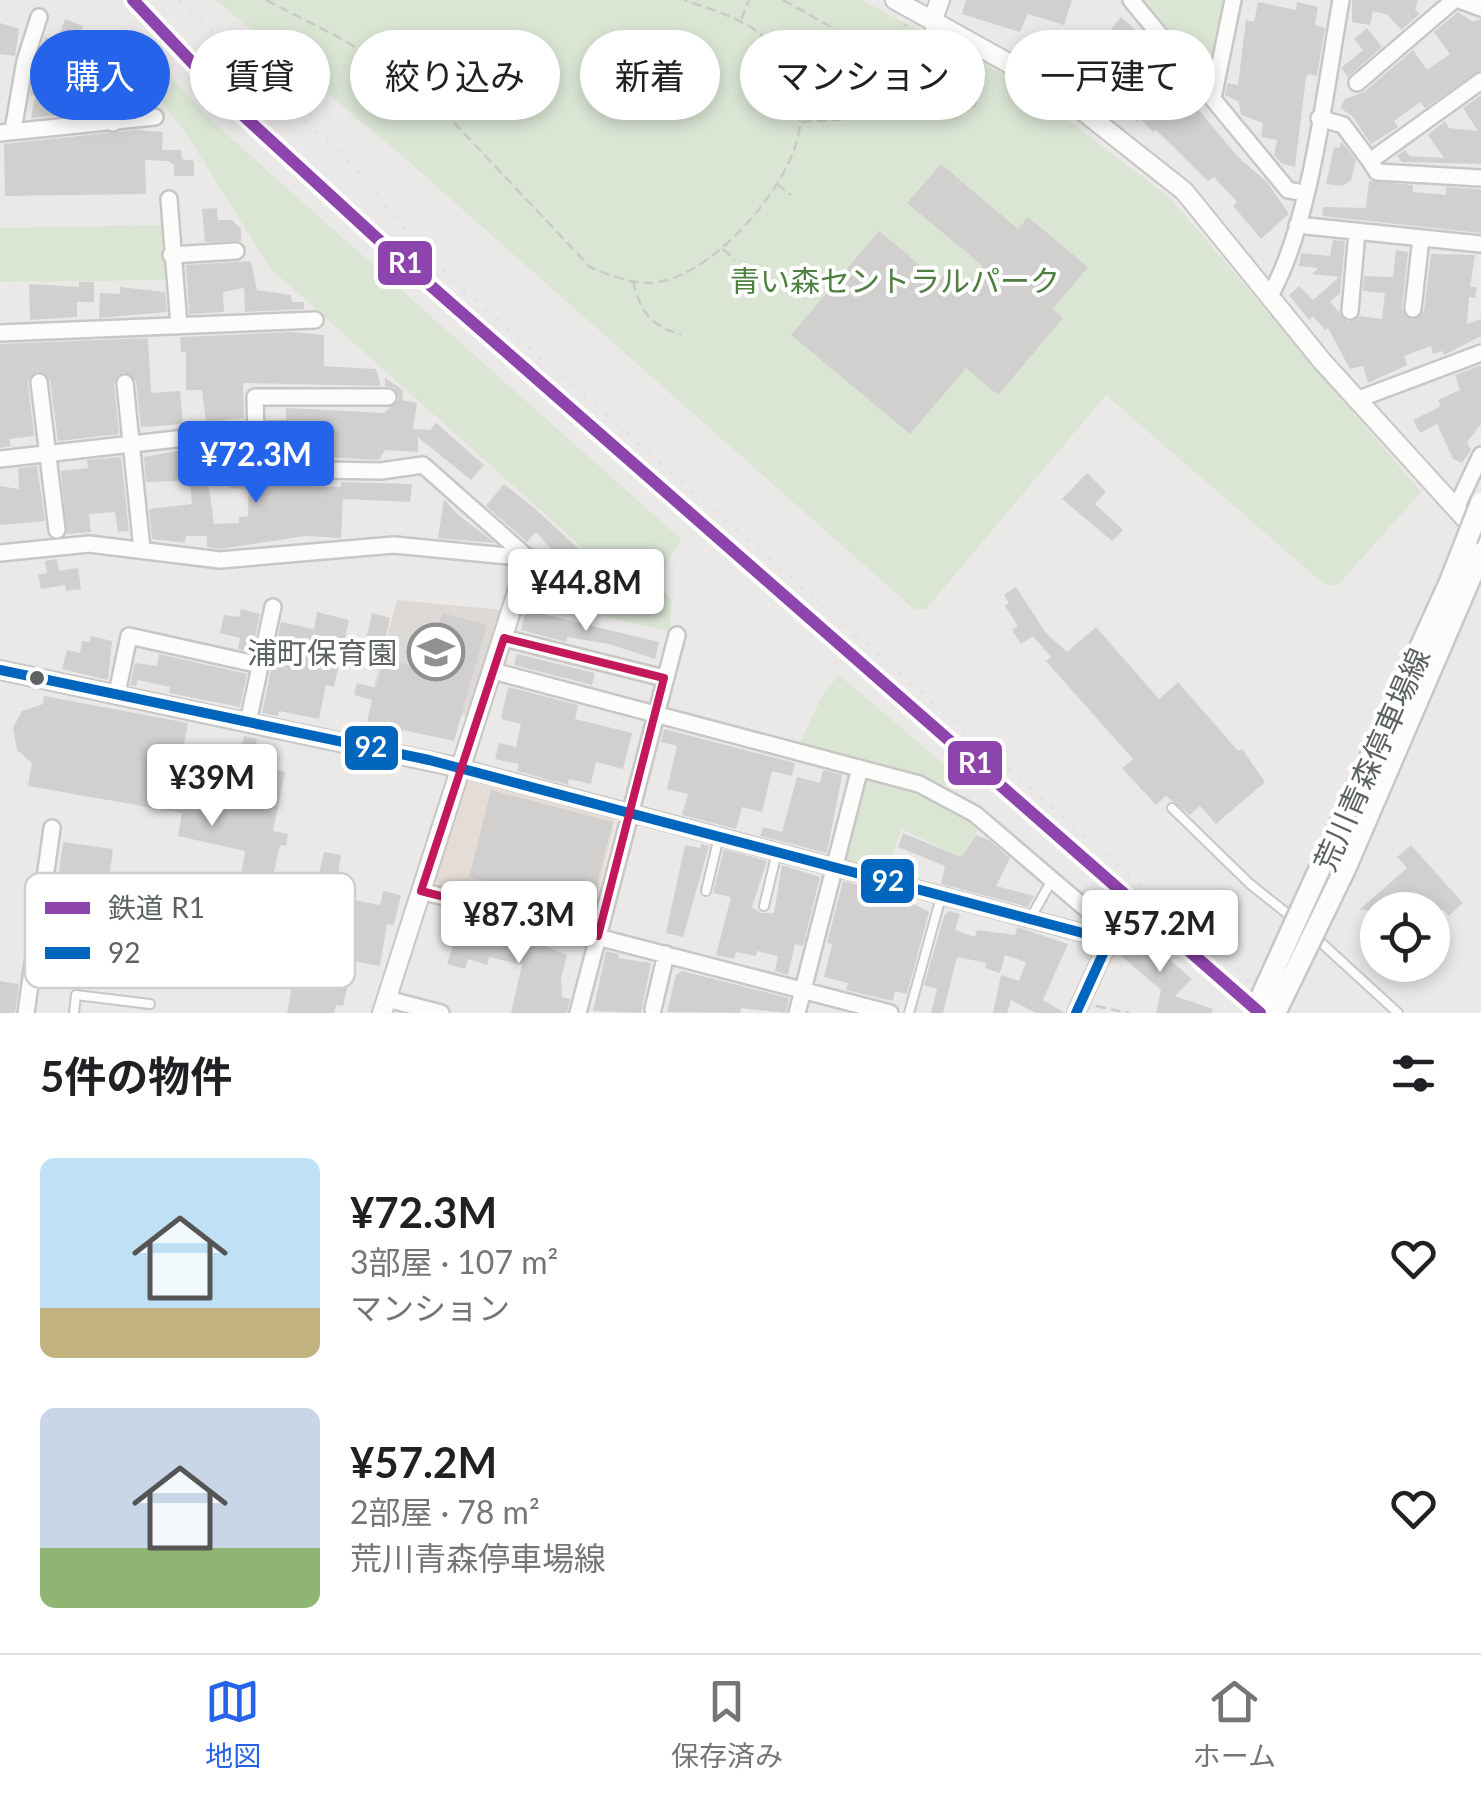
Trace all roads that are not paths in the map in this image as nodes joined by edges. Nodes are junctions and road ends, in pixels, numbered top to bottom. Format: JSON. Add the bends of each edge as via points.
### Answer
{"nodes":[{"id":1,"x":894,"y":0,"type":"edge"},
{"id":2,"x":940,"y":0,"type":"edge"},
{"id":3,"x":1131,"y":0,"type":"edge"},
{"id":4,"x":1233,"y":0,"type":"edge"},
{"id":5,"x":1341,"y":0,"type":"edge"},
{"id":6,"x":1457,"y":0,"type":"edge"},
{"id":7,"x":1481,"y":8,"type":"edge"},
{"id":8,"x":39,"y":16,"type":"dead end"},
{"id":9,"x":933,"y":19,"type":"junction"},
{"id":10,"x":930,"y":30,"type":"edge"},
{"id":11,"x":1154,"y":30,"type":"edge"},
{"id":12,"x":1481,"y":81,"type":"edge"},
{"id":13,"x":1357,"y":83,"type":"dead end"},
{"id":14,"x":1215,"y":88,"type":"edge"},
{"id":15,"x":1215,"y":100,"type":"edge"},
{"id":16,"x":1319,"y":118,"type":"junction"},
{"id":17,"x":134,"y":120,"type":"edge"},
{"id":18,"x":113,"y":123,"type":"joint"},
{"id":19,"x":7,"y":131,"type":"edge"},
{"id":20,"x":1370,"y":161,"type":"junction"},
{"id":21,"x":1481,"y":178,"type":"edge"},
{"id":22,"x":1304,"y":193,"type":"junction"},
{"id":23,"x":169,"y":199,"type":"dead end"},
{"id":24,"x":1297,"y":225,"type":"junction"},
{"id":25,"x":1358,"y":232,"type":"junction"},
{"id":26,"x":1422,"y":238,"type":"junction"},
{"id":27,"x":1481,"y":244,"type":"edge"},
{"id":28,"x":236,"y":251,"type":"dead end"},
{"id":29,"x":171,"y":255,"type":"junction"},
{"id":30,"x":1269,"y":296,"type":"junction"},
{"id":31,"x":1413,"y":309,"type":"dead end"},
{"id":32,"x":1350,"y":311,"type":"dead end"},
{"id":33,"x":315,"y":320,"type":"dead end"},
{"id":34,"x":179,"y":326,"type":"junction"},
{"id":35,"x":0,"y":333,"type":"edge"},
{"id":36,"x":1481,"y":353,"type":"edge"},
{"id":37,"x":39,"y":382,"type":"dead end"},
{"id":38,"x":125,"y":383,"type":"dead end"},
{"id":39,"x":388,"y":397,"type":"dead end"},
{"id":40,"x":1356,"y":400,"type":"junction"},
{"id":41,"x":256,"y":430,"type":"junction"},
{"id":42,"x":132,"y":445,"type":"junction"},
{"id":43,"x":1481,"y":455,"type":"edge"},
{"id":44,"x":47,"y":456,"type":"junction"},
{"id":45,"x":0,"y":459,"type":"edge"},
{"id":46,"x":1481,"y":503,"type":"edge"},
{"id":47,"x":1456,"y":508,"type":"junction"},
{"id":48,"x":57,"y":530,"type":"dead end"},
{"id":49,"x":1481,"y":536,"type":"edge"},
{"id":50,"x":142,"y":549,"type":"junction"},
{"id":51,"x":1481,"y":552,"type":"edge"},
{"id":52,"x":0,"y":553,"type":"edge"},
{"id":53,"x":528,"y":558,"type":"junction"},
{"id":54,"x":272,"y":607,"type":"dead end"},
{"id":55,"x":677,"y":635,"type":"dead end"},
{"id":56,"x":504,"y":638,"type":"junction"},
{"id":57,"x":260,"y":664,"type":"junction"},
{"id":58,"x":0,"y":670,"type":"edge"},
{"id":59,"x":493,"y":671,"type":"junction"},
{"id":60,"x":664,"y":678,"type":"junction"},
{"id":61,"x":116,"y":694,"type":"junction"},
{"id":62,"x":655,"y":714,"type":"junction"},
{"id":63,"x":248,"y":722,"type":"junction"},
{"id":64,"x":460,"y":768,"type":"junction"},
{"id":65,"x":860,"y":768,"type":"junction"},
{"id":66,"x":1172,"y":808,"type":"dead end"},
{"id":67,"x":630,"y":813,"type":"junction"},
{"id":68,"x":52,"y":828,"type":"dead end"},
{"id":69,"x":719,"y":836,"type":"junction"},
{"id":70,"x":777,"y":852,"type":"junction"},
{"id":71,"x":834,"y":867,"type":"junction"},
{"id":72,"x":46,"y":873,"type":"edge"},
{"id":73,"x":1052,"y":880,"type":"junction"},
{"id":74,"x":422,"y":891,"type":"junction"},
{"id":75,"x":706,"y":891,"type":"dead end"},
{"id":76,"x":942,"y":896,"type":"junction"},
{"id":77,"x":764,"y":906,"type":"dead end"},
{"id":78,"x":1030,"y":919,"type":"junction"},
{"id":79,"x":598,"y":936,"type":"junction"},
{"id":80,"x":1098,"y":938,"type":"junction"},
{"id":81,"x":666,"y":954,"type":"junction"},
{"id":82,"x":30,"y":988,"type":"edge"},
{"id":83,"x":803,"y":990,"type":"junction"},
{"id":84,"x":150,"y":1004,"type":"dead end"},
{"id":85,"x":385,"y":1006,"type":"edge"},
{"id":86,"x":1078,"y":1008,"type":"edge"},
{"id":87,"x":653,"y":1009,"type":"dead end"},
{"id":88,"x":26,"y":1013,"type":"edge"},
{"id":89,"x":74,"y":1013,"type":"edge"},
{"id":90,"x":440,"y":1013,"type":"edge"},
{"id":91,"x":578,"y":1013,"type":"edge"},
{"id":92,"x":797,"y":1013,"type":"edge"},
{"id":93,"x":890,"y":1013,"type":"edge"},
{"id":94,"x":909,"y":1013,"type":"edge"},
{"id":95,"x":1254,"y":1013,"type":"edge"},
{"id":96,"x":1275,"y":1013,"type":"edge"},
{"id":97,"x":1398,"y":1013,"type":"edge"}],
"edges":[{"from":1,"to":9,"type":"street"},
{"from":2,"to":9,"type":"street"},
{"from":3,"to":11,"type":"street"},
{"from":4,"to":14,"type":"street"},
{"from":5,"to":16,"type":"street"},
{"from":6,"to":7,"type":"street"},
{"from":6,"to":13,"type":"street"},
{"from":8,"to":19,"type":"street"},
{"from":9,"to":10,"type":"lane"},
{"from":9,"to":30,"type":"street","via":[[1055,88],[1149,160],[1215,225]]},
{"from":12,"to":20,"type":"street"},
{"from":15,"to":22,"type":"street","via":[[1288,190]]},
{"from":16,"to":20,"type":"street","via":[[1343,125]]},
{"from":16,"to":22,"type":"street"},
{"from":17,"to":18,"type":"street"},
{"from":18,"to":19,"type":"street"},
{"from":20,"to":21,"type":"street","via":[[1377,172]]},
{"from":22,"to":24,"type":"street"},
{"from":23,"to":29,"type":"street"},
{"from":24,"to":25,"type":"street"},
{"from":24,"to":30,"type":"street"},
{"from":25,"to":26,"type":"street"},
{"from":25,"to":32,"type":"street"},
{"from":26,"to":27,"type":"street"},
{"from":26,"to":31,"type":"street"},
{"from":28,"to":29,"type":"street"},
{"from":29,"to":34,"type":"street"},
{"from":30,"to":40,"type":"street"},
{"from":33,"to":34,"type":"street"},
{"from":34,"to":35,"type":"street"},
{"from":36,"to":40,"type":"street"},
{"from":37,"to":44,"type":"street"},
{"from":38,"to":42,"type":"street"},
{"from":39,"to":41,"type":"street","via":[[255,397]]},
{"from":40,"to":47,"type":"street"},
{"from":41,"to":42,"type":"street"},
{"from":41,"to":53,"type":"street","via":[[257,469],[423,465]]},
{"from":42,"to":44,"type":"street"},
{"from":42,"to":50,"type":"street"},
{"from":43,"to":47,"type":"street"},
{"from":44,"to":45,"type":"street"},
{"from":44,"to":48,"type":"street"},
{"from":46,"to":95,"type":"main road","name":"荒川青森停車場線","bridge":true},
{"from":47,"to":49,"type":"street"},
{"from":50,"to":52,"type":"street","via":[[89,544]]},
{"from":50,"to":53,"type":"street","via":[[220,560],[394,545]]},
{"from":51,"to":96,"type":"main road","name":"荒川青森停車場線","bridge":true,"via":[[1345,870]]},
{"from":53,"to":56,"type":"street"},
{"from":54,"to":57,"type":"street"},
{"from":55,"to":60,"type":"street"},
{"from":56,"to":59,"type":"street"},
{"from":56,"to":60,"type":"street"},
{"from":57,"to":61,"type":"street","via":[[129,636]]},
{"from":57,"to":63,"type":"street"},
{"from":58,"to":61,"type":"street"},
{"from":59,"to":62,"type":"street"},
{"from":59,"to":64,"type":"street"},
{"from":60,"to":62,"type":"street"},
{"from":61,"to":63,"type":"street"},
{"from":62,"to":65,"type":"street"},
{"from":62,"to":67,"type":"street"},
{"from":63,"to":64,"type":"street"},
{"from":64,"to":67,"type":"street"},
{"from":64,"to":74,"type":"street"},
{"from":65,"to":71,"type":"street"},
{"from":65,"to":73,"type":"street","via":[[919,784],[959,804]]},
{"from":66,"to":97,"type":"lane"},
{"from":67,"to":69,"type":"street"},
{"from":67,"to":79,"type":"street"},
{"from":68,"to":72,"type":"street"},
{"from":69,"to":70,"type":"street"},
{"from":69,"to":75,"type":"lane"},
{"from":70,"to":71,"type":"street"},
{"from":70,"to":77,"type":"lane"},
{"from":71,"to":76,"type":"street"},
{"from":71,"to":83,"type":"street"},
{"from":73,"to":78,"type":"lane"},
{"from":73,"to":80,"type":"street","via":[[1098,918]]},
{"from":74,"to":79,"type":"street"},
{"from":74,"to":85,"type":"street"},
{"from":76,"to":78,"type":"street"},
{"from":76,"to":94,"type":"lane"},
{"from":78,"to":80,"type":"street"},
{"from":79,"to":81,"type":"street"},
{"from":79,"to":91,"type":"street"},
{"from":80,"to":86,"type":"street","via":[[1107,944]]},
{"from":81,"to":83,"type":"street"},
{"from":81,"to":87,"type":"street"},
{"from":82,"to":88,"type":"street"},
{"from":83,"to":92,"type":"street"},
{"from":83,"to":93,"type":"street"},
{"from":84,"to":89,"type":"lane","via":[[76,995]]},
{"from":85,"to":90,"type":"street"}]}
